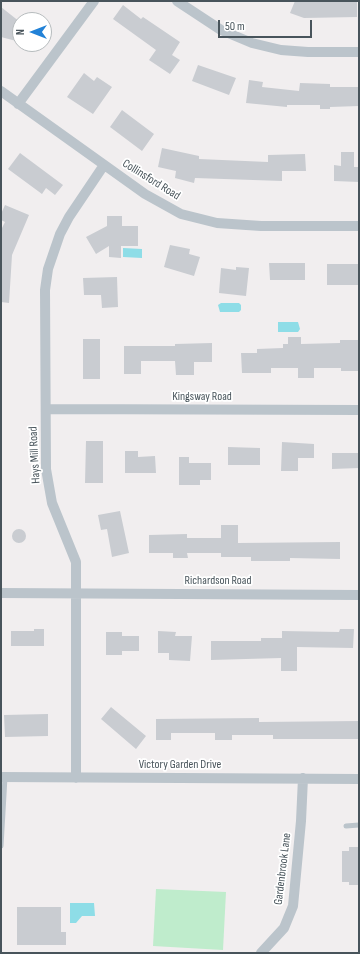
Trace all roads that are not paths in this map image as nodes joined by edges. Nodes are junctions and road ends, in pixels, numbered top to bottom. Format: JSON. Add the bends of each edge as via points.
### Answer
{"nodes":[{"id":1,"x":94,"y":1,"type":"edge"},
{"id":2,"x":177,"y":1,"type":"edge"},
{"id":3,"x":359,"y":52,"type":"edge"},
{"id":4,"x":1,"y":91,"type":"edge"},
{"id":5,"x":18,"y":104,"type":"junction"},
{"id":6,"x":104,"y":165,"type":"junction"},
{"id":7,"x":359,"y":226,"type":"edge"},
{"id":8,"x":46,"y":409,"type":"junction"},
{"id":9,"x":359,"y":410,"type":"edge"},
{"id":10,"x":1,"y":593,"type":"edge"},
{"id":11,"x":76,"y":594,"type":"junction"},
{"id":12,"x":359,"y":595,"type":"edge"},
{"id":13,"x":3,"y":778,"type":"edge"},
{"id":14,"x":76,"y":778,"type":"junction"},
{"id":15,"x":303,"y":778,"type":"junction"},
{"id":16,"x":359,"y":779,"type":"edge"},
{"id":17,"x":2,"y":820,"type":"edge"},
{"id":18,"x":359,"y":825,"type":"edge"},
{"id":19,"x":346,"y":826,"type":"dead end"},
{"id":20,"x":1,"y":846,"type":"edge"},
{"id":21,"x":261,"y":953,"type":"edge"}],
"edges":[{"from":1,"to":5,"type":"street"},
{"from":2,"to":3,"type":"street","via":[[221,30],[252,43],[281,50]]},
{"from":4,"to":5,"type":"street","name":"Collinsford Road"},
{"from":5,"to":6,"type":"street","name":"Collinsford Road"},
{"from":6,"to":7,"type":"street","name":"Collinsford Road","via":[[145,194],[181,214],[217,223],[261,226]]},
{"from":6,"to":8,"type":"street","name":"Hays Mill Road","via":[[69,217],[48,269],[45,290]]},
{"from":8,"to":9,"type":"street","name":"Kingsway Road"},
{"from":8,"to":11,"type":"street","name":"Hays Mill Road","via":[[46,469],[52,503],[76,562]]},
{"from":10,"to":11,"type":"street","name":"Richardson Road"},
{"from":11,"to":12,"type":"street","name":"Richardson Road"},
{"from":11,"to":14,"type":"street","name":"Hays Mill Road"},
{"from":13,"to":14,"type":"street","name":"Victory Garden Drive"},
{"from":13,"to":17,"type":"lane"},
{"from":14,"to":15,"type":"street","name":"Victory Garden Drive"},
{"from":15,"to":16,"type":"street","name":"Victory Garden Drive"},
{"from":15,"to":21,"type":"street","name":"Gardenbrook Lane","via":[[293,906],[284,928]]},
{"from":17,"to":20,"type":"lane"},
{"from":18,"to":19,"type":"lane"}]}
